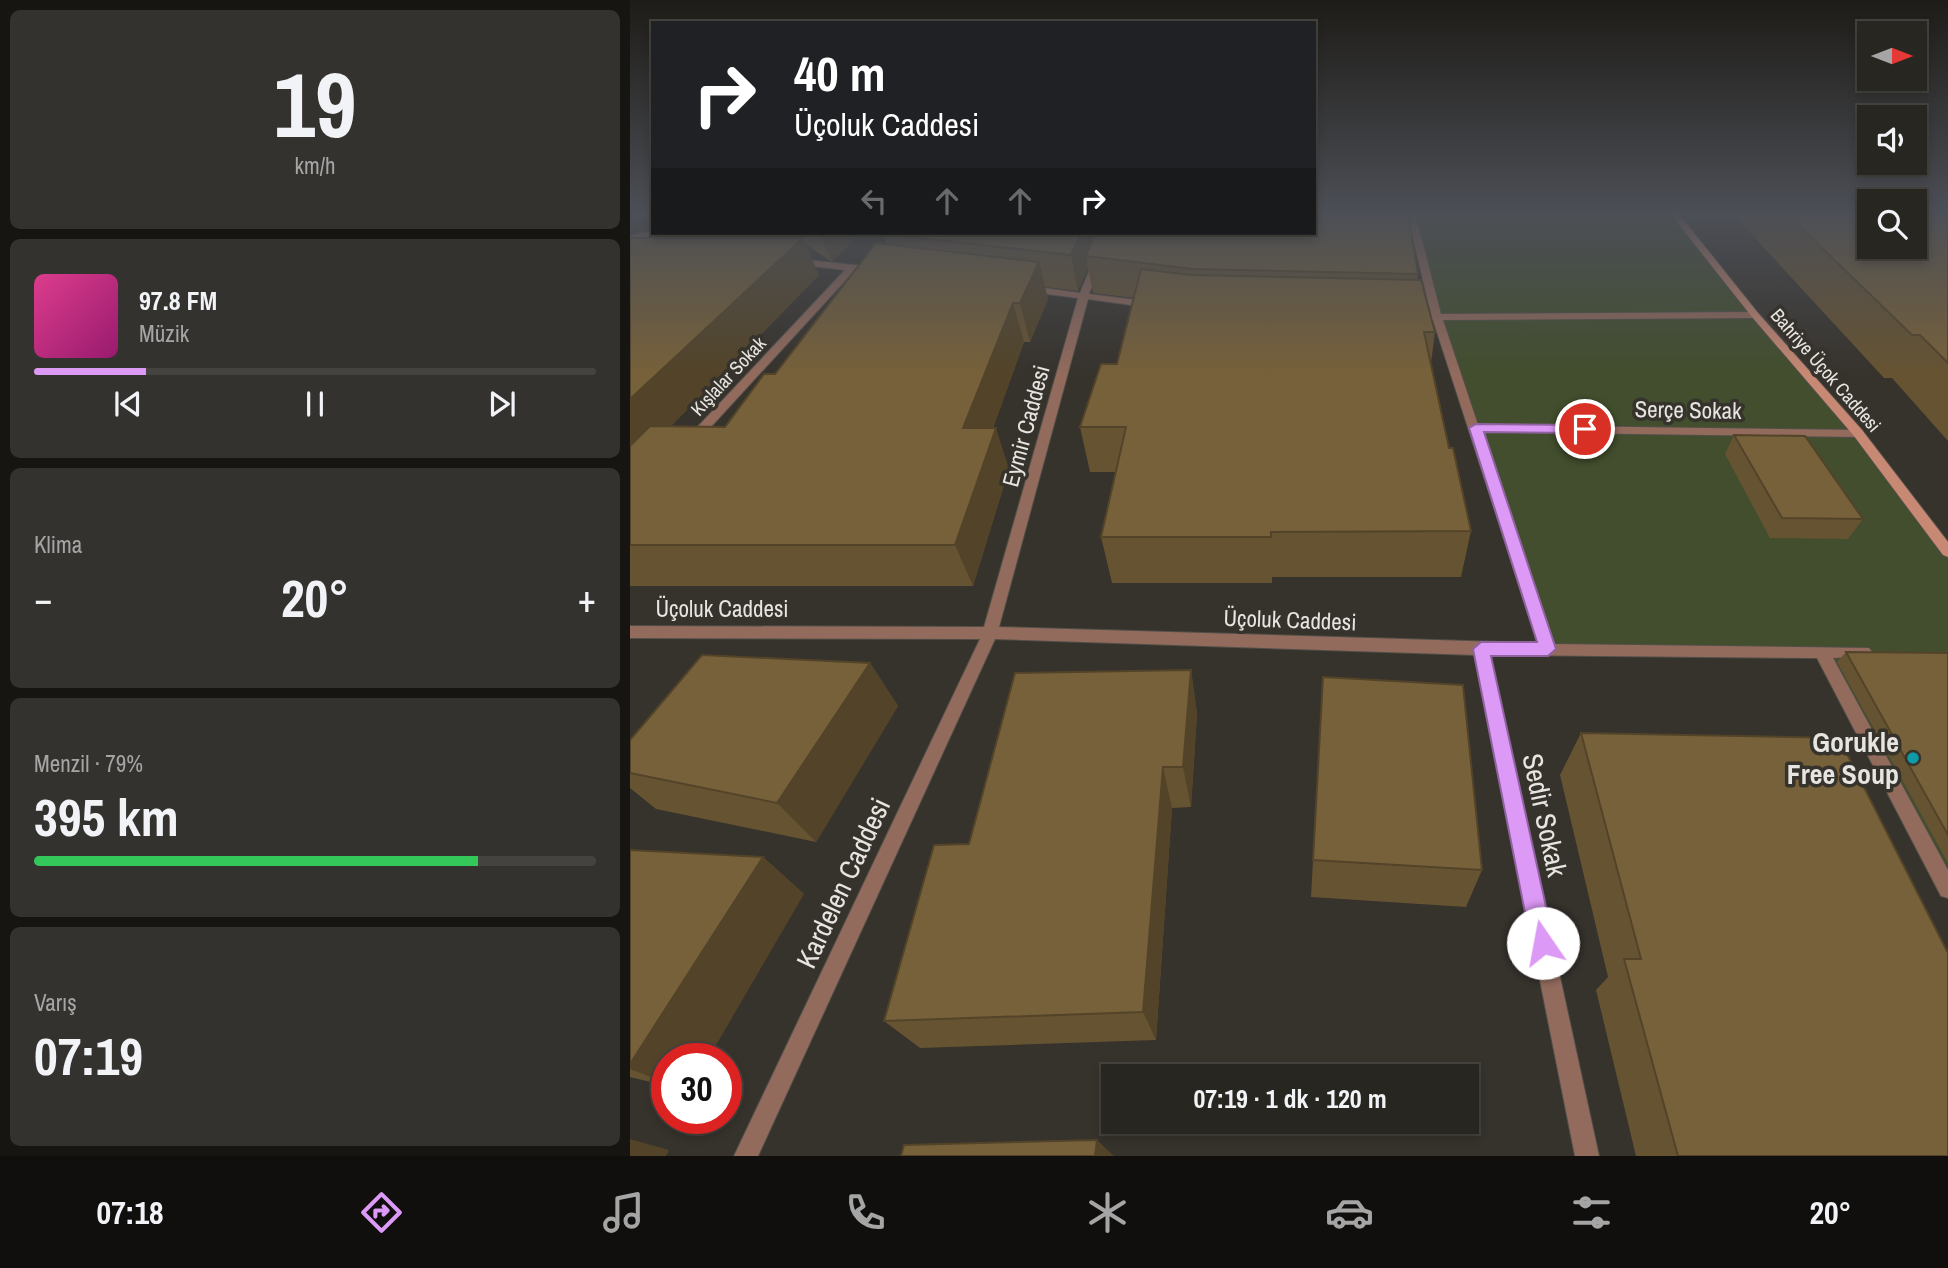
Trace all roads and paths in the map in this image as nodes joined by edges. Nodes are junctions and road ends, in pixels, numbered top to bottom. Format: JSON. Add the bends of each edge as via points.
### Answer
{"nodes":[{"id":1,"x":842,"y":267,"type":"edge"},
{"id":2,"x":1095,"y":267,"type":"edge"},
{"id":3,"x":1424,"y":267,"type":"edge"},
{"id":4,"x":1717,"y":267,"type":"edge"},
{"id":5,"x":851,"y":268,"type":"junction"},
{"id":6,"x":892,"y":272,"type":"edge"},
{"id":7,"x":1015,"y":287,"type":"edge"},
{"id":8,"x":1084,"y":295,"type":"junction"},
{"id":9,"x":1158,"y":306,"type":"edge"},
{"id":10,"x":1755,"y":315,"type":"junction"},
{"id":11,"x":1397,"y":316,"type":"edge"},
{"id":12,"x":1437,"y":317,"type":"junction"},
{"id":13,"x":1476,"y":428,"type":"junction"},
{"id":14,"x":1858,"y":433,"type":"junction"},
{"id":15,"x":685,"y":448,"type":"edge"},
{"id":16,"x":1948,"y":552,"type":"edge"},
{"id":17,"x":630,"y":632,"type":"edge"},
{"id":18,"x":990,"y":633,"type":"junction"},
{"id":19,"x":1481,"y":649,"type":"junction"},
{"id":20,"x":1548,"y":649,"type":"junction"},
{"id":21,"x":1822,"y":652,"type":"junction"},
{"id":22,"x":1878,"y":653,"type":"edge"},
{"id":23,"x":1948,"y":889,"type":"edge"},
{"id":24,"x":746,"y":1156,"type":"edge"},
{"id":25,"x":1587,"y":1156,"type":"edge"}],
"edges":[{"from":1,"to":5,"type":"street"},
{"from":2,"to":8,"type":"street","name":"Eymir Caddesi"},
{"from":3,"to":12,"type":"street"},
{"from":4,"to":10,"type":"main road","name":"Bahriye Üçok Caddesi"},
{"from":5,"to":6,"type":"street"},
{"from":5,"to":15,"type":"street","name":"Kışlalar Sokak"},
{"from":7,"to":8,"type":"street"},
{"from":8,"to":9,"type":"street"},
{"from":8,"to":18,"type":"street","name":"Eymir Caddesi"},
{"from":10,"to":12,"type":"street"},
{"from":10,"to":14,"type":"main road","name":"Bahriye Üçok Caddesi"},
{"from":11,"to":12,"type":"street"},
{"from":12,"to":13,"type":"street"},
{"from":13,"to":14,"type":"street","name":"Serçe Sokak"},
{"from":13,"to":20,"type":"street"},
{"from":14,"to":16,"type":"main road","name":"Bahriye Üçok Caddesi"},
{"from":17,"to":18,"type":"street","name":"Üçoluk Caddesi"},
{"from":18,"to":19,"type":"street","name":"Üçoluk Caddesi"},
{"from":18,"to":24,"type":"street","name":"Kardelen Caddesi"},
{"from":19,"to":20,"type":"street","name":"Üçoluk Caddesi"},
{"from":19,"to":25,"type":"street","name":"Sedir Sokak"},
{"from":20,"to":21,"type":"street","name":"Üçoluk Caddesi"},
{"from":21,"to":22,"type":"street","name":"Üçoluk Caddesi"},
{"from":21,"to":23,"type":"street"}]}
